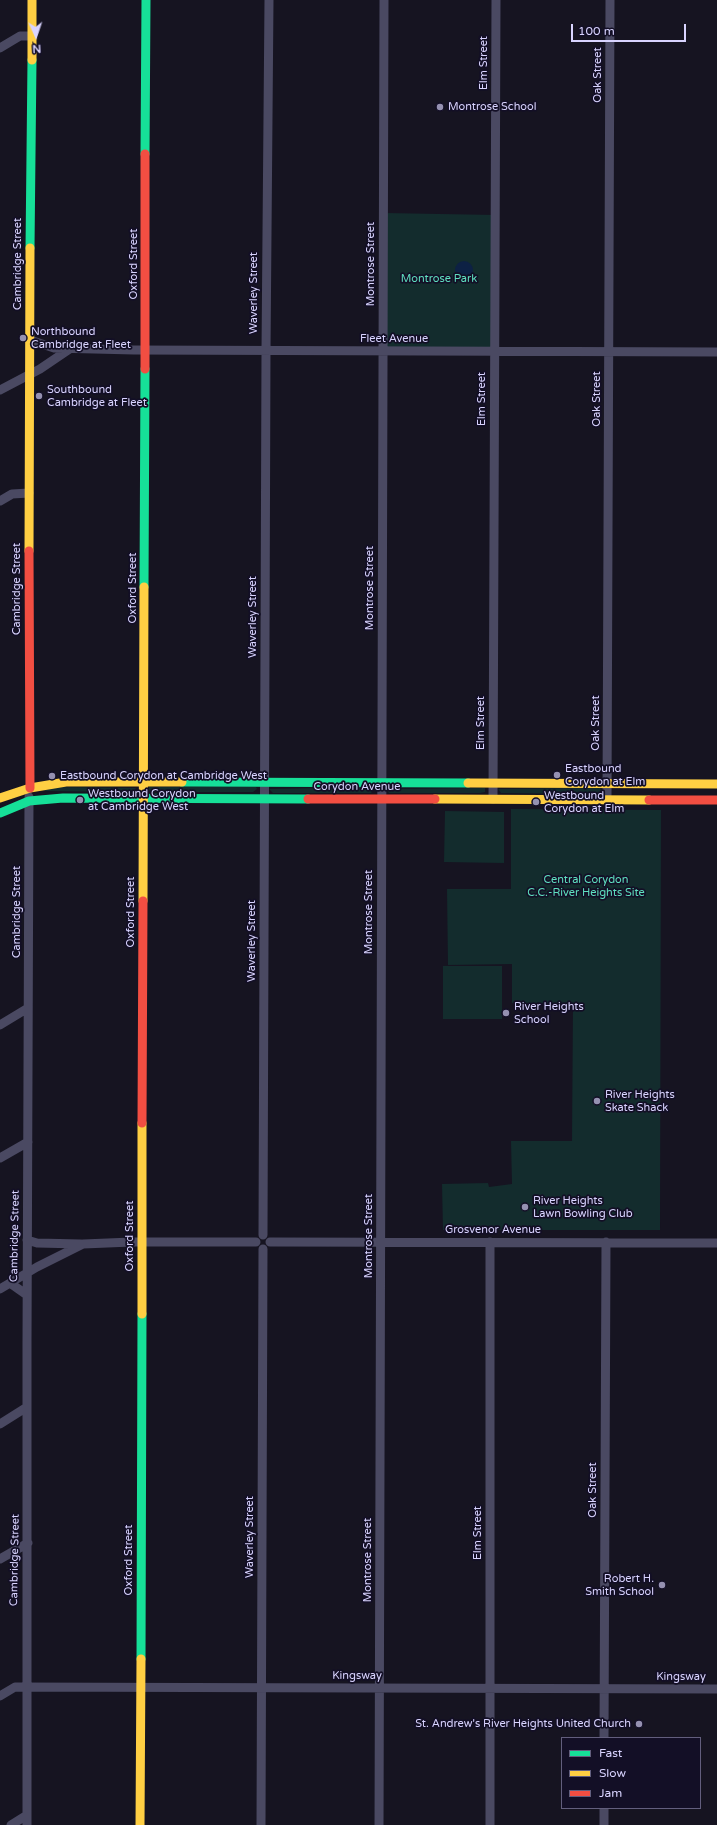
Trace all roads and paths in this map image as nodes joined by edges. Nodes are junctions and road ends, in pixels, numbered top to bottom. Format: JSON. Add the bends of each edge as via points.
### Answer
{"nodes":[{"id":1,"x":32,"y":0,"type":"edge"},
{"id":2,"x":146,"y":0,"type":"edge"},
{"id":3,"x":269,"y":0,"type":"edge"},
{"id":4,"x":384,"y":0,"type":"edge"},
{"id":5,"x":496,"y":0,"type":"edge"},
{"id":6,"x":610,"y":0,"type":"edge"},
{"id":7,"x":32,"y":36,"type":"junction"},
{"id":8,"x":0,"y":48,"type":"edge"},
{"id":9,"x":30,"y":340,"type":"junction"},
{"id":10,"x":71,"y":348,"type":"junction"},
{"id":11,"x":146,"y":350,"type":"junction"},
{"id":12,"x":266,"y":350,"type":"junction"},
{"id":13,"x":383,"y":351,"type":"junction"},
{"id":14,"x":494,"y":352,"type":"junction"},
{"id":15,"x":609,"y":352,"type":"junction"},
{"id":16,"x":717,"y":352,"type":"edge"},
{"id":17,"x":29,"y":375,"type":"junction"},
{"id":18,"x":0,"y":390,"type":"edge"},
{"id":19,"x":29,"y":493,"type":"junction"},
{"id":20,"x":0,"y":501,"type":"edge"},
{"id":21,"x":144,"y":782,"type":"junction"},
{"id":22,"x":264,"y":782,"type":"junction"},
{"id":23,"x":382,"y":783,"type":"junction"},
{"id":24,"x":493,"y":783,"type":"junction"},
{"id":25,"x":607,"y":783,"type":"junction"},
{"id":26,"x":717,"y":784,"type":"edge"},
{"id":27,"x":30,"y":788,"type":"junction"},
{"id":28,"x":0,"y":798,"type":"edge"},
{"id":29,"x":144,"y":798,"type":"junction"},
{"id":30,"x":264,"y":798,"type":"junction"},
{"id":31,"x":381,"y":799,"type":"junction"},
{"id":32,"x":493,"y":799,"type":"junction"},
{"id":33,"x":607,"y":799,"type":"junction"},
{"id":34,"x":717,"y":800,"type":"edge"},
{"id":35,"x":29,"y":802,"type":"junction"},
{"id":36,"x":0,"y":813,"type":"edge"},
{"id":37,"x":28,"y":1008,"type":"junction"},
{"id":38,"x":0,"y":1024,"type":"edge"},
{"id":39,"x":28,"y":1142,"type":"junction"},
{"id":40,"x":0,"y":1158,"type":"edge"},
{"id":41,"x":263,"y":1235,"type":"junction"},
{"id":42,"x":27,"y":1240,"type":"junction"},
{"id":43,"x":142,"y":1242,"type":"junction"},
{"id":44,"x":256,"y":1242,"type":"junction"},
{"id":45,"x":270,"y":1242,"type":"junction"},
{"id":46,"x":381,"y":1242,"type":"junction"},
{"id":47,"x":490,"y":1242,"type":"junction"},
{"id":48,"x":606,"y":1242,"type":"junction"},
{"id":49,"x":717,"y":1243,"type":"edge"},
{"id":50,"x":83,"y":1244,"type":"junction"},
{"id":51,"x":263,"y":1249,"type":"junction"},
{"id":52,"x":27,"y":1273,"type":"junction"},
{"id":53,"x":10,"y":1284,"type":"junction"},
{"id":54,"x":0,"y":1289,"type":"edge"},
{"id":55,"x":27,"y":1295,"type":"junction"},
{"id":56,"x":27,"y":1408,"type":"junction"},
{"id":57,"x":0,"y":1424,"type":"edge"},
{"id":58,"x":28,"y":1543,"type":"junction"},
{"id":59,"x":0,"y":1559,"type":"edge"},
{"id":60,"x":27,"y":1687,"type":"junction"},
{"id":61,"x":141,"y":1688,"type":"junction"},
{"id":62,"x":262,"y":1688,"type":"junction"},
{"id":63,"x":491,"y":1688,"type":"junction"},
{"id":64,"x":379,"y":1689,"type":"junction"},
{"id":65,"x":605,"y":1689,"type":"junction"},
{"id":66,"x":717,"y":1689,"type":"edge"},
{"id":67,"x":0,"y":1696,"type":"edge"},
{"id":68,"x":604,"y":1737,"type":"edge"},
{"id":69,"x":604,"y":1809,"type":"edge"},
{"id":70,"x":27,"y":1820,"type":"edge"},
{"id":71,"x":11,"y":1825,"type":"edge"},
{"id":72,"x":140,"y":1825,"type":"edge"},
{"id":73,"x":261,"y":1825,"type":"edge"},
{"id":74,"x":379,"y":1825,"type":"edge"},
{"id":75,"x":490,"y":1825,"type":"edge"},
{"id":76,"x":604,"y":1825,"type":"edge"}],
"edges":[{"from":1,"to":7,"type":"street","name":"Cambridge Street"},
{"from":2,"to":11,"type":"street","name":"Oxford Street"},
{"from":3,"to":12,"type":"street","name":"Waverley Street"},
{"from":4,"to":13,"type":"street","name":"Montrose Street"},
{"from":5,"to":14,"type":"street","name":"Elm Street"},
{"from":6,"to":15,"type":"street","name":"Oak Street"},
{"from":7,"to":8,"type":"street","via":[[20,36]]},
{"from":7,"to":9,"type":"street","name":"Cambridge Street"},
{"from":9,"to":10,"type":"street","name":"Fleet Avenue","via":[[54,348]]},
{"from":9,"to":17,"type":"street","name":"Cambridge Street"},
{"from":10,"to":11,"type":"street","name":"Fleet Avenue"},
{"from":10,"to":17,"type":"street"},
{"from":11,"to":12,"type":"street","name":"Fleet Avenue"},
{"from":11,"to":21,"type":"street","name":"Oxford Street"},
{"from":12,"to":13,"type":"street","name":"Fleet Avenue"},
{"from":12,"to":22,"type":"street","name":"Waverley Street"},
{"from":13,"to":14,"type":"street","name":"Fleet Avenue"},
{"from":13,"to":23,"type":"street","name":"Montrose Street"},
{"from":14,"to":15,"type":"street","name":"Fleet Avenue"},
{"from":14,"to":24,"type":"street","name":"Elm Street"},
{"from":15,"to":16,"type":"street","name":"Fleet Avenue"},
{"from":15,"to":25,"type":"street","name":"Oak Street"},
{"from":17,"to":18,"type":"street"},
{"from":17,"to":19,"type":"street","name":"Cambridge Street"},
{"from":19,"to":20,"type":"street","via":[[12,494]]},
{"from":19,"to":27,"type":"street","name":"Cambridge Street"},
{"from":21,"to":22,"type":"street","name":"Corydon Avenue"},
{"from":21,"to":27,"type":"street","name":"Corydon Avenue","via":[[66,782]]},
{"from":21,"to":29,"type":"street","name":"Oxford Street"},
{"from":22,"to":23,"type":"street","name":"Corydon Avenue"},
{"from":22,"to":30,"type":"street","name":"Waverley Street"},
{"from":23,"to":24,"type":"street","name":"Corydon Avenue"},
{"from":23,"to":31,"type":"street","name":"Montrose Street"},
{"from":24,"to":25,"type":"street","name":"Corydon Avenue"},
{"from":24,"to":32,"type":"street","name":"Elm Street"},
{"from":25,"to":26,"type":"street","name":"Corydon Avenue"},
{"from":25,"to":33,"type":"street","name":"Oak Street"},
{"from":27,"to":28,"type":"street","name":"Corydon Avenue"},
{"from":27,"to":35,"type":"street","name":"Cambridge Street"},
{"from":29,"to":30,"type":"street","name":"Corydon Avenue"},
{"from":29,"to":35,"type":"street","name":"Corydon Avenue","via":[[63,798]]},
{"from":29,"to":43,"type":"street","name":"Oxford Street"},
{"from":30,"to":31,"type":"street","name":"Corydon Avenue"},
{"from":30,"to":41,"type":"street","name":"Waverley Street"},
{"from":31,"to":32,"type":"street","name":"Corydon Avenue"},
{"from":31,"to":46,"type":"street","name":"Montrose Street"},
{"from":32,"to":33,"type":"street","name":"Corydon Avenue"},
{"from":33,"to":34,"type":"street","name":"Corydon Avenue"},
{"from":35,"to":36,"type":"street","name":"Corydon Avenue"},
{"from":35,"to":37,"type":"street","name":"Cambridge Street"},
{"from":37,"to":38,"type":"street"},
{"from":37,"to":39,"type":"street","name":"Cambridge Street"},
{"from":39,"to":40,"type":"street"},
{"from":39,"to":42,"type":"street","name":"Cambridge Street"},
{"from":41,"to":44,"type":"street","via":[[259,1236]]},
{"from":41,"to":45,"type":"street","via":[[269,1238]]},
{"from":42,"to":50,"type":"street","via":[[37,1243]]},
{"from":42,"to":52,"type":"street","name":"Cambridge Street"},
{"from":43,"to":44,"type":"street"},
{"from":43,"to":50,"type":"street"},
{"from":43,"to":61,"type":"street","name":"Oxford Street"},
{"from":44,"to":51,"type":"street","via":[[257,1246]]},
{"from":45,"to":46,"type":"street","name":"Grosvenor Avenue"},
{"from":45,"to":51,"type":"street","via":[[267,1248]]},
{"from":46,"to":47,"type":"street","name":"Grosvenor Avenue"},
{"from":46,"to":64,"type":"street","name":"Montrose Street"},
{"from":47,"to":48,"type":"street","name":"Grosvenor Avenue"},
{"from":47,"to":63,"type":"street","name":"Elm Street"},
{"from":48,"to":49,"type":"street","name":"Grosvenor Avenue"},
{"from":48,"to":65,"type":"street","name":"Oak Street"},
{"from":50,"to":52,"type":"street"},
{"from":51,"to":62,"type":"street","name":"Waverley Street"},
{"from":52,"to":53,"type":"street"},
{"from":52,"to":55,"type":"street","name":"Cambridge Street"},
{"from":53,"to":54,"type":"street"},
{"from":53,"to":55,"type":"street"},
{"from":55,"to":56,"type":"street","name":"Cambridge Street"},
{"from":56,"to":57,"type":"street"},
{"from":56,"to":58,"type":"street","name":"Cambridge Street"},
{"from":58,"to":59,"type":"street"},
{"from":58,"to":60,"type":"street","name":"Cambridge Street"},
{"from":60,"to":61,"type":"street","name":"Kingsway"},
{"from":60,"to":67,"type":"street","name":"Kingsway","via":[[15,1687]]},
{"from":60,"to":70,"type":"street","name":"Cambridge Street"},
{"from":61,"to":62,"type":"street","name":"Kingsway"},
{"from":61,"to":72,"type":"street","name":"Oxford Street"},
{"from":62,"to":64,"type":"street","name":"Kingsway"},
{"from":62,"to":73,"type":"street","name":"Waverley Street"},
{"from":63,"to":64,"type":"street","name":"Kingsway"},
{"from":63,"to":65,"type":"street","name":"Kingsway"},
{"from":63,"to":75,"type":"street","name":"Elm Street"},
{"from":64,"to":74,"type":"street","name":"Montrose Street"},
{"from":65,"to":66,"type":"street","name":"Kingsway"},
{"from":65,"to":68,"type":"street","name":"Oak Street"},
{"from":69,"to":76,"type":"street"},
{"from":70,"to":71,"type":"street"}]}
